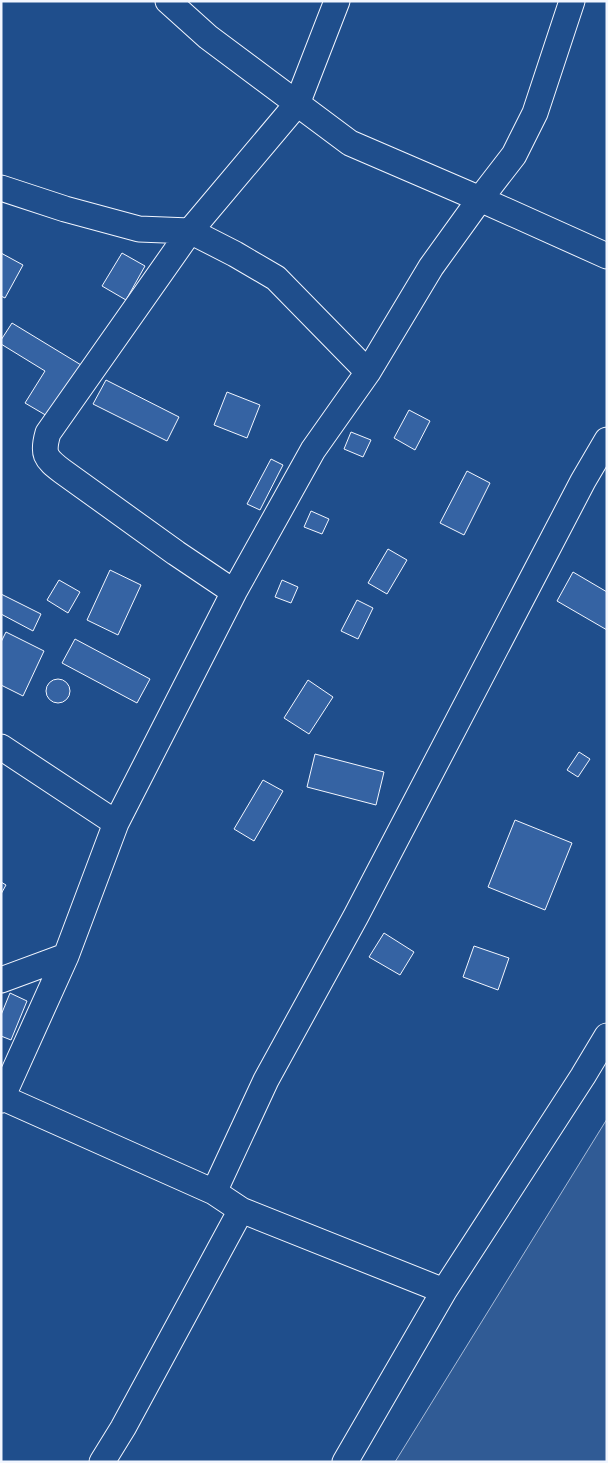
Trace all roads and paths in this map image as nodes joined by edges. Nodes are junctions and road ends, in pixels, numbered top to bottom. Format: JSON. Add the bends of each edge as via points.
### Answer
{"nodes":[{"id":1,"x":168,"y":1,"type":"edge"},
{"id":2,"x":337,"y":1,"type":"edge"},
{"id":3,"x":572,"y":1,"type":"edge"},
{"id":4,"x":296,"y":104,"type":"junction"},
{"id":5,"x":1,"y":188,"type":"edge"},
{"id":6,"x":480,"y":198,"type":"junction"},
{"id":7,"x":190,"y":231,"type":"junction"},
{"id":8,"x":607,"y":256,"type":"edge"},
{"id":9,"x":368,"y":372,"type":"junction"},
{"id":10,"x":607,"y":440,"type":"edge"},
{"id":11,"x":234,"y":592,"type":"junction"},
{"id":12,"x":1,"y":747,"type":"edge"},
{"id":13,"x":116,"y":823,"type":"junction"},
{"id":14,"x":66,"y":956,"type":"junction"},
{"id":15,"x":1,"y":980,"type":"edge"},
{"id":16,"x":607,"y":1036,"type":"edge"},
{"id":17,"x":2,"y":1098,"type":"edge"},
{"id":18,"x":214,"y":1192,"type":"junction"},
{"id":19,"x":241,"y":1210,"type":"junction"},
{"id":20,"x":444,"y":1290,"type":"junction"},
{"id":21,"x":102,"y":1462,"type":"edge"},
{"id":22,"x":345,"y":1462,"type":"edge"}],
"edges":[{"from":1,"to":4,"type":"street","via":[[208,37]]},
{"from":2,"to":4,"type":"street"},
{"from":3,"to":6,"type":"street","via":[[535,113],[514,155]]},
{"from":4,"to":6,"type":"street","via":[[350,143]]},
{"from":4,"to":7,"type":"street"},
{"from":5,"to":7,"type":"street","via":[[139,229]]},
{"from":6,"to":8,"type":"street"},
{"from":6,"to":9,"type":"street","via":[[431,267]]},
{"from":7,"to":9,"type":"street","via":[[276,278]]},
{"from":7,"to":11,"type":"street","via":[[48,433],[44,447],[47,459],[62,471]]},
{"from":9,"to":11,"type":"street","via":[[313,450]]},
{"from":10,"to":18,"type":"street","via":[[266,1080]]},
{"from":11,"to":13,"type":"street"},
{"from":12,"to":13,"type":"street"},
{"from":13,"to":14,"type":"street"},
{"from":14,"to":15,"type":"street"},
{"from":14,"to":17,"type":"street"},
{"from":16,"to":20,"type":"street"},
{"from":17,"to":18,"type":"street"},
{"from":18,"to":19,"type":"street"},
{"from":19,"to":20,"type":"street"},
{"from":19,"to":21,"type":"street"},
{"from":20,"to":22,"type":"street"}]}
